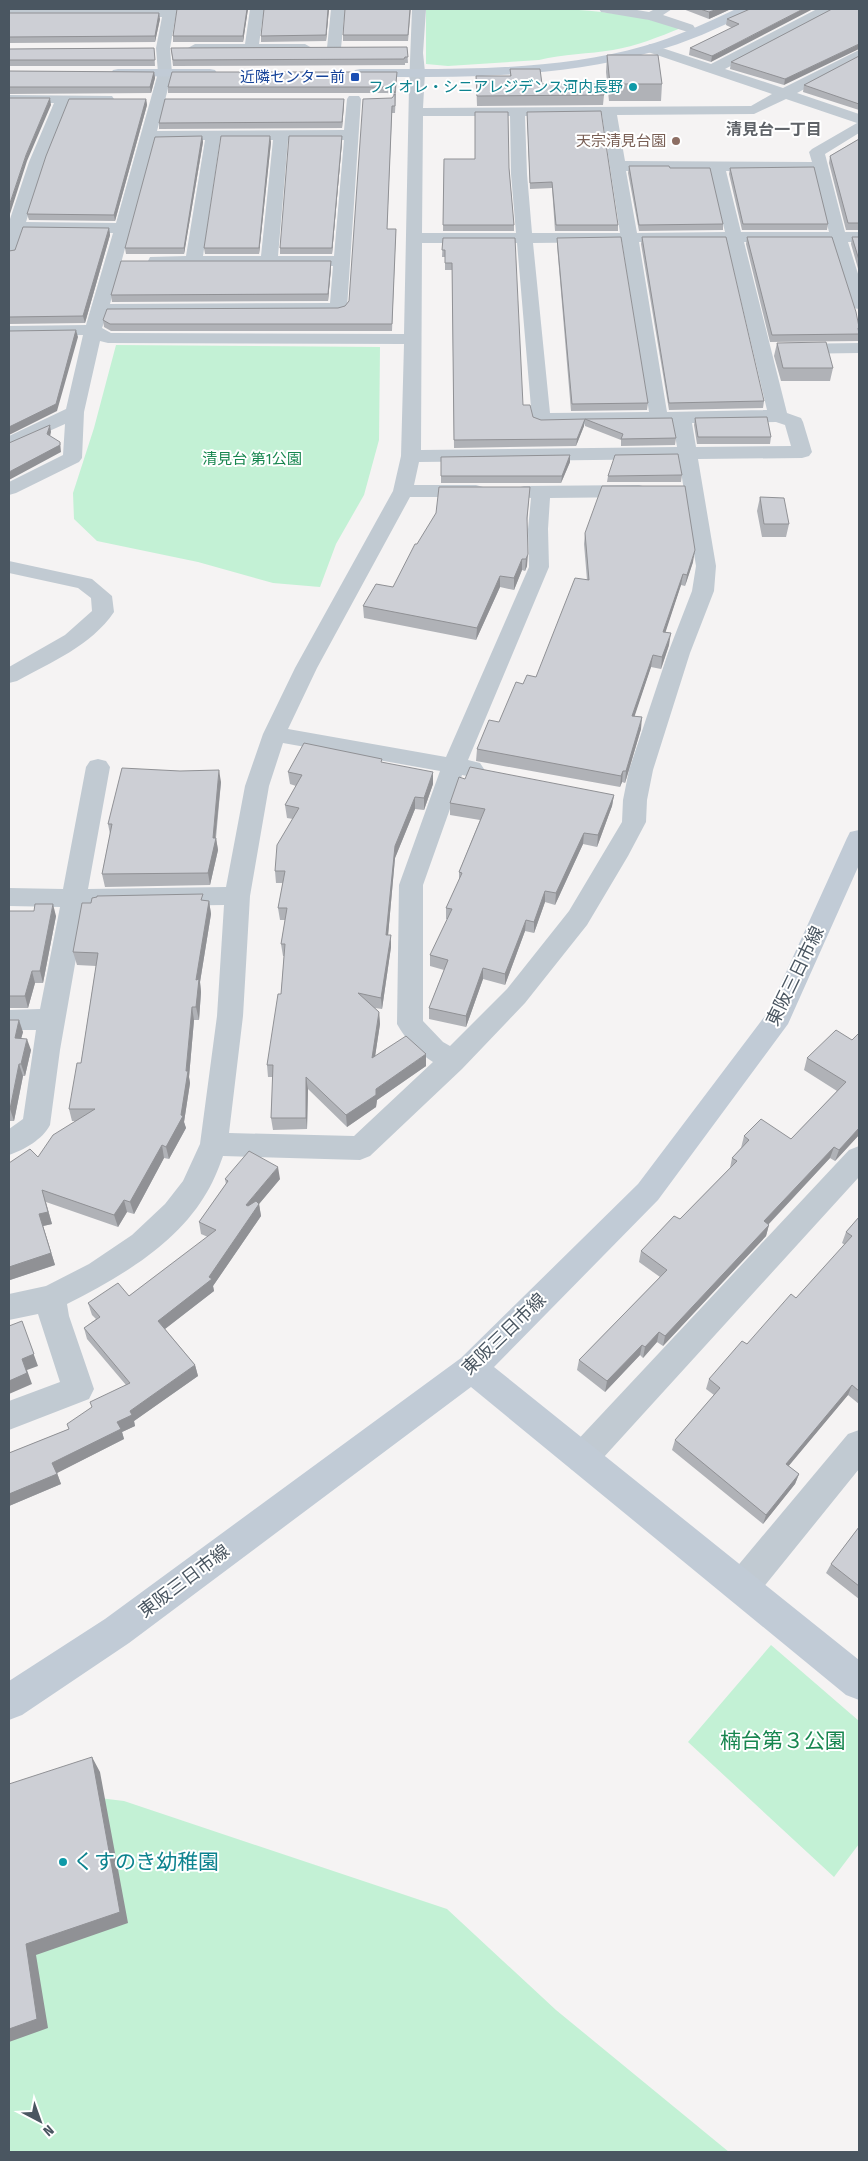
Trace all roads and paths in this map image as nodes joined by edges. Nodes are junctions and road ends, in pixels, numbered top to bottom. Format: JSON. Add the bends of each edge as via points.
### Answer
{"nodes":[{"id":1,"x":257,"y":9,"type":"edge"},
{"id":2,"x":338,"y":9,"type":"edge"},
{"id":3,"x":419,"y":9,"type":"edge"},
{"id":4,"x":606,"y":9,"type":"edge"},
{"id":5,"x":665,"y":9,"type":"edge"},
{"id":6,"x":746,"y":9,"type":"edge"},
{"id":7,"x":827,"y":9,"type":"edge"},
{"id":8,"x":170,"y":11,"type":"edge"},
{"id":9,"x":9,"y":13,"type":"edge"},
{"id":10,"x":652,"y":16,"type":"junction"},
{"id":11,"x":688,"y":28,"type":"dead end"},
{"id":12,"x":252,"y":47,"type":"junction"},
{"id":13,"x":417,"y":47,"type":"junction"},
{"id":14,"x":168,"y":48,"type":"junction"},
{"id":15,"x":402,"y":48,"type":"edge"},
{"id":16,"x":650,"y":48,"type":"junction"},
{"id":17,"x":859,"y":54,"type":"edge"},
{"id":18,"x":711,"y":70,"type":"junction"},
{"id":19,"x":418,"y":72,"type":"junction"},
{"id":20,"x":106,"y":73,"type":"edge"},
{"id":21,"x":165,"y":73,"type":"junction"},
{"id":22,"x":223,"y":73,"type":"edge"},
{"id":23,"x":349,"y":73,"type":"edge"},
{"id":24,"x":786,"y":94,"type":"junction"},
{"id":25,"x":64,"y":99,"type":"junction"},
{"id":26,"x":120,"y":99,"type":"edge"},
{"id":27,"x":370,"y":99,"type":"edge"},
{"id":28,"x":9,"y":100,"type":"edge"},
{"id":29,"x":139,"y":100,"type":"edge"},
{"id":30,"x":158,"y":100,"type":"junction"},
{"id":31,"x":178,"y":100,"type":"edge"},
{"id":32,"x":416,"y":112,"type":"junction"},
{"id":33,"x":517,"y":112,"type":"junction"},
{"id":34,"x":609,"y":112,"type":"junction"},
{"id":35,"x":859,"y":119,"type":"edge"},
{"id":36,"x":859,"y":127,"type":"edge"},
{"id":37,"x":281,"y":135,"type":"junction"},
{"id":38,"x":351,"y":135,"type":"junction"},
{"id":39,"x":149,"y":136,"type":"junction"},
{"id":40,"x":214,"y":136,"type":"junction"},
{"id":41,"x":617,"y":166,"type":"junction"},
{"id":42,"x":820,"y":167,"type":"junction"},
{"id":43,"x":717,"y":168,"type":"junction"},
{"id":44,"x":13,"y":227,"type":"edge"},
{"id":45,"x":122,"y":228,"type":"junction"},
{"id":46,"x":733,"y":236,"type":"junction"},
{"id":47,"x":838,"y":236,"type":"junction"},
{"id":48,"x":524,"y":237,"type":"junction"},
{"id":49,"x":631,"y":237,"type":"junction"},
{"id":50,"x":859,"y":237,"type":"edge"},
{"id":51,"x":414,"y":238,"type":"junction"},
{"id":52,"x":9,"y":252,"type":"edge"},
{"id":53,"x":114,"y":261,"type":"junction"},
{"id":54,"x":194,"y":261,"type":"junction"},
{"id":55,"x":268,"y":261,"type":"junction"},
{"id":56,"x":342,"y":261,"type":"junction"},
{"id":57,"x":857,"y":287,"type":"edge"},
{"id":58,"x":859,"y":304,"type":"edge"},
{"id":59,"x":100,"y":309,"type":"junction"},
{"id":60,"x":93,"y":330,"type":"junction"},
{"id":61,"x":9,"y":332,"type":"edge"},
{"id":62,"x":413,"y":339,"type":"junction"},
{"id":63,"x":859,"y":348,"type":"edge"},
{"id":64,"x":763,"y":350,"type":"junction"},
{"id":65,"x":75,"y":412,"type":"junction"},
{"id":66,"x":778,"y":416,"type":"junction"},
{"id":67,"x":659,"y":418,"type":"junction"},
{"id":68,"x":682,"y":418,"type":"junction"},
{"id":69,"x":9,"y":443,"type":"edge"},
{"id":70,"x":688,"y":452,"type":"junction"},
{"id":71,"x":411,"y":456,"type":"junction"},
{"id":72,"x":9,"y":489,"type":"edge"},
{"id":73,"x":676,"y":490,"type":"junction"},
{"id":74,"x":403,"y":491,"type":"junction"},
{"id":75,"x":541,"y":492,"type":"junction"},
{"id":76,"x":9,"y":566,"type":"edge"},
{"id":77,"x":9,"y":676,"type":"edge"},
{"id":78,"x":274,"y":734,"type":"junction"},
{"id":79,"x":454,"y":766,"type":"junction"},
{"id":80,"x":98,"y":767,"type":"dead end"},
{"id":81,"x":492,"y":773,"type":"edge"},
{"id":82,"x":859,"y":838,"type":"edge"},
{"id":83,"x":237,"y":896,"type":"junction"},
{"id":84,"x":9,"y":897,"type":"edge"},
{"id":85,"x":73,"y":898,"type":"junction"},
{"id":86,"x":51,"y":1019,"type":"junction"},
{"id":87,"x":9,"y":1020,"type":"edge"},
{"id":88,"x":452,"y":1061,"type":"junction"},
{"id":89,"x":9,"y":1144,"type":"edge"},
{"id":90,"x":214,"y":1144,"type":"junction"},
{"id":91,"x":859,"y":1158,"type":"edge"},
{"id":92,"x":51,"y":1298,"type":"junction"},
{"id":93,"x":9,"y":1307,"type":"edge"},
{"id":94,"x":472,"y":1368,"type":"junction"},
{"id":95,"x":9,"y":1415,"type":"edge"},
{"id":96,"x":859,"y":1445,"type":"edge"},
{"id":97,"x":582,"y":1458,"type":"junction"},
{"id":98,"x":742,"y":1587,"type":"junction"},
{"id":99,"x":859,"y":1682,"type":"edge"},
{"id":100,"x":9,"y":1702,"type":"edge"}],
"edges":[{"from":1,"to":12,"type":"street"},
{"from":2,"to":12,"type":"street","via":[[339,48]]},
{"from":3,"to":13,"type":"street"},
{"from":4,"to":10,"type":"street"},
{"from":5,"to":10,"type":"street"},
{"from":6,"to":16,"type":"street"},
{"from":7,"to":18,"type":"street"},
{"from":8,"to":9,"type":"street"},
{"from":8,"to":14,"type":"street"},
{"from":10,"to":11,"type":"street"},
{"from":12,"to":14,"type":"street"},
{"from":13,"to":15,"type":"street"},
{"from":13,"to":19,"type":"street"},
{"from":14,"to":21,"type":"street"},
{"from":16,"to":18,"type":"street"},
{"from":16,"to":19,"type":"street","via":[[633,54],[539,67]]},
{"from":17,"to":24,"type":"street"},
{"from":18,"to":24,"type":"street"},
{"from":19,"to":23,"type":"street"},
{"from":19,"to":32,"type":"street"},
{"from":20,"to":21,"type":"street"},
{"from":21,"to":22,"type":"street"},
{"from":21,"to":30,"type":"street"},
{"from":24,"to":34,"type":"street","via":[[754,110]]},
{"from":24,"to":35,"type":"street"},
{"from":25,"to":26,"type":"street"},
{"from":25,"to":28,"type":"street"},
{"from":25,"to":44,"type":"street"},
{"from":27,"to":38,"type":"street","via":[[349,99]]},
{"from":29,"to":30,"type":"street"},
{"from":30,"to":31,"type":"street"},
{"from":30,"to":39,"type":"street"},
{"from":32,"to":33,"type":"street"},
{"from":32,"to":51,"type":"street"},
{"from":33,"to":34,"type":"street"},
{"from":33,"to":48,"type":"street"},
{"from":34,"to":41,"type":"street"},
{"from":36,"to":42,"type":"street","via":[[817,152]]},
{"from":37,"to":38,"type":"street"},
{"from":37,"to":40,"type":"street"},
{"from":37,"to":55,"type":"street"},
{"from":38,"to":56,"type":"street"},
{"from":39,"to":40,"type":"street"},
{"from":39,"to":45,"type":"street"},
{"from":40,"to":54,"type":"street"},
{"from":41,"to":43,"type":"street"},
{"from":41,"to":49,"type":"street"},
{"from":42,"to":43,"type":"street"},
{"from":42,"to":47,"type":"street"},
{"from":43,"to":46,"type":"street"},
{"from":44,"to":45,"type":"street"},
{"from":44,"to":52,"type":"street"},
{"from":45,"to":53,"type":"street"},
{"from":46,"to":47,"type":"street"},
{"from":46,"to":49,"type":"street"},
{"from":46,"to":64,"type":"street"},
{"from":47,"to":50,"type":"street"},
{"from":47,"to":57,"type":"street"},
{"from":48,"to":49,"type":"street"},
{"from":48,"to":51,"type":"street"},
{"from":48,"to":67,"type":"street","via":[[541,419]]},
{"from":49,"to":67,"type":"street"},
{"from":51,"to":62,"type":"street"},
{"from":53,"to":54,"type":"street"},
{"from":53,"to":59,"type":"street"},
{"from":54,"to":55,"type":"street"},
{"from":55,"to":56,"type":"street"},
{"from":56,"to":59,"type":"street","via":[[338,308]]},
{"from":57,"to":58,"type":"street"},
{"from":59,"to":60,"type":"street"},
{"from":60,"to":61,"type":"street"},
{"from":60,"to":62,"type":"street","via":[[108,338]]},
{"from":60,"to":65,"type":"street"},
{"from":62,"to":71,"type":"street"},
{"from":63,"to":64,"type":"street"},
{"from":64,"to":66,"type":"street"},
{"from":65,"to":69,"type":"street"},
{"from":65,"to":72,"type":"street","via":[[72,458]]},
{"from":66,"to":68,"type":"street"},
{"from":66,"to":70,"type":"street","via":[[794,422],[802,452]]},
{"from":67,"to":68,"type":"street"},
{"from":68,"to":70,"type":"street"},
{"from":70,"to":71,"type":"street"},
{"from":70,"to":73,"type":"street"},
{"from":71,"to":74,"type":"street"},
{"from":73,"to":75,"type":"street"},
{"from":73,"to":88,"type":"street","via":[[706,566],[703,591],[644,760],[625,798],[634,822],[578,918],[516,996]]},
{"from":74,"to":75,"type":"street"},
{"from":74,"to":78,"type":"street","via":[[306,668]]},
{"from":75,"to":79,"type":"street","via":[[539,567]]},
{"from":76,"to":77,"type":"street","via":[[85,583],[101,596],[103,612],[78,637]]},
{"from":78,"to":79,"type":"street"},
{"from":78,"to":83,"type":"street","via":[[257,786]]},
{"from":79,"to":81,"type":"street"},
{"from":79,"to":88,"type":"street","via":[[411,885],[409,966],[410,1024],[433,1049]]},
{"from":80,"to":85,"type":"street"},
{"from":82,"to":94,"type":"street","name":"東阪三日市線","via":[[779,1017],[648,1192]]},
{"from":83,"to":85,"type":"street"},
{"from":83,"to":90,"type":"street","via":[[230,1016]]},
{"from":84,"to":85,"type":"street"},
{"from":85,"to":86,"type":"street"},
{"from":86,"to":87,"type":"street"},
{"from":86,"to":89,"type":"street","via":[[36,1125]]},
{"from":88,"to":90,"type":"street","via":[[360,1148]]},
{"from":90,"to":92,"type":"street","via":[[194,1190],[175,1213],[142,1244],[100,1273]]},
{"from":91,"to":97,"type":"street"},
{"from":92,"to":93,"type":"street"},
{"from":92,"to":95,"type":"street","via":[[78,1388]]},
{"from":94,"to":97,"type":"street"},
{"from":94,"to":100,"type":"street","name":"東阪三日市線","via":[[117,1631]]},
{"from":96,"to":98,"type":"street"},
{"from":97,"to":98,"type":"street"},
{"from":98,"to":99,"type":"street"}]}
